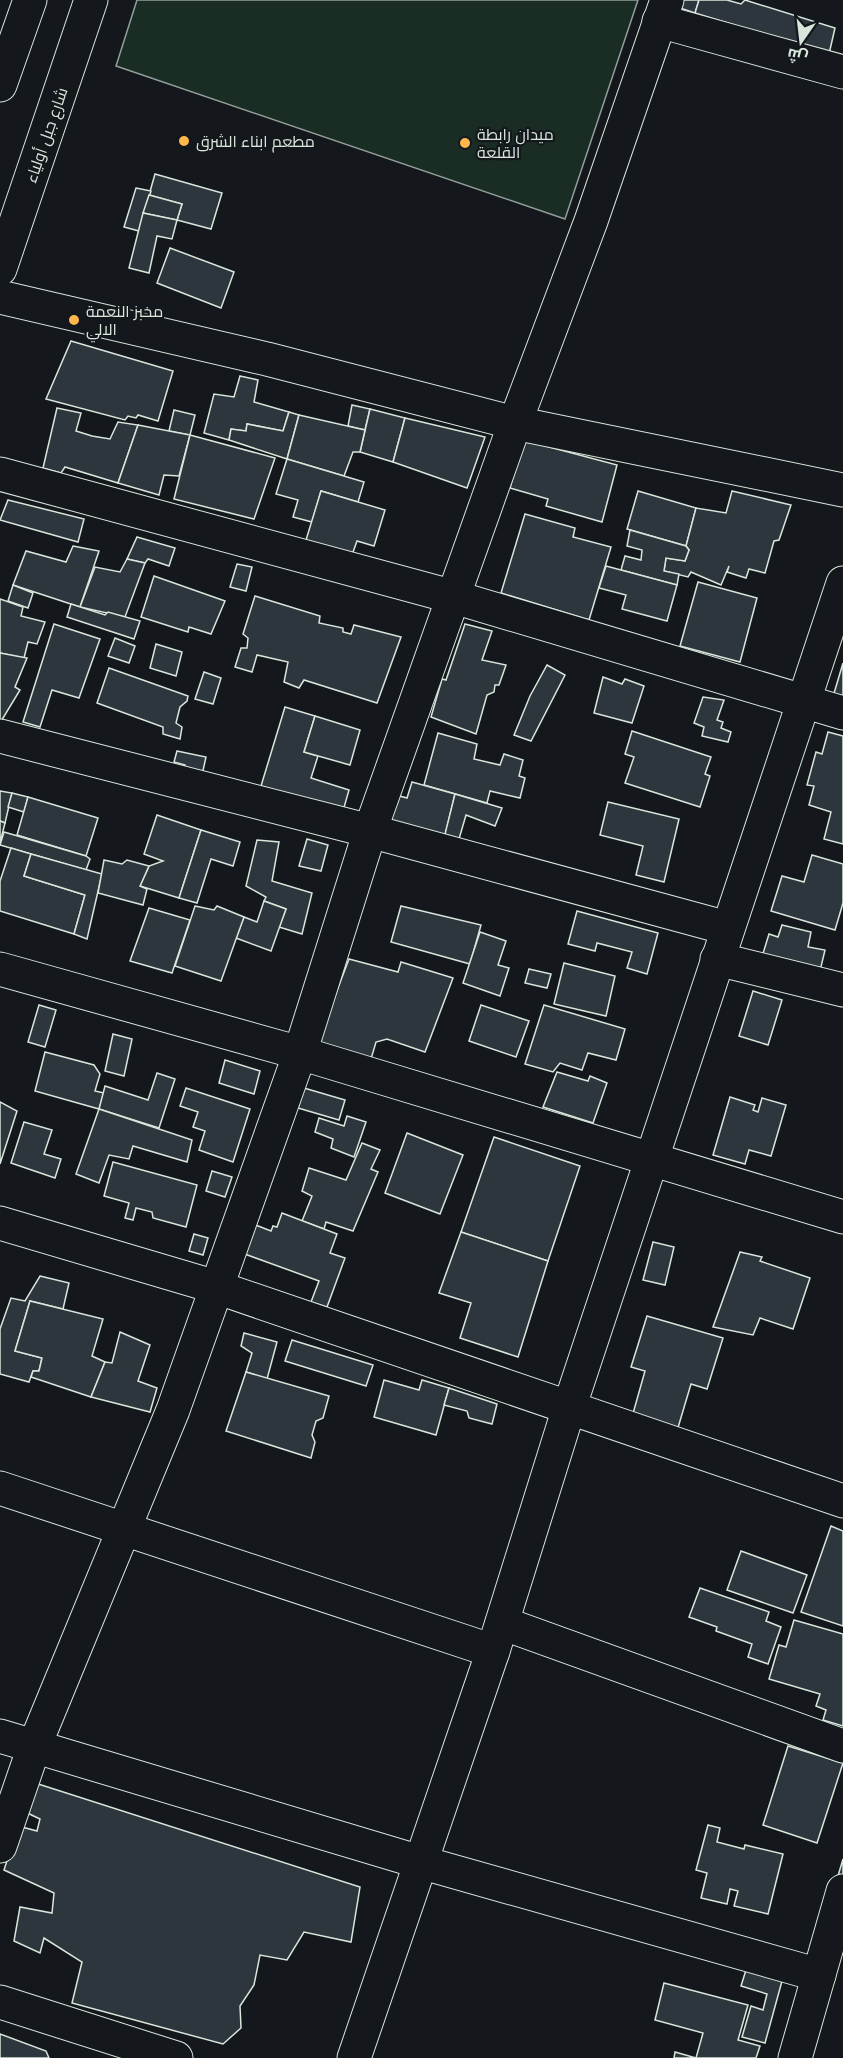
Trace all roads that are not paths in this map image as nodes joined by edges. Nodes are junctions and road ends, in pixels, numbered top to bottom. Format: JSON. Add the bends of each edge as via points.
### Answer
{"nodes":[{"id":1,"x":30,"y":0,"type":"edge"},
{"id":2,"x":91,"y":0,"type":"edge"},
{"id":3,"x":663,"y":11,"type":"edge"},
{"id":4,"x":843,"y":72,"type":"edge"},
{"id":5,"x":0,"y":85,"type":"edge"},
{"id":6,"x":0,"y":269,"type":"edge"},
{"id":7,"x":0,"y":297,"type":"edge"},
{"id":8,"x":515,"y":423,"type":"junction"},
{"id":9,"x":0,"y":474,"type":"edge"},
{"id":10,"x":843,"y":490,"type":"edge"},
{"id":11,"x":843,"y":583,"type":"edge"},
{"id":12,"x":454,"y":597,"type":"junction"},
{"id":13,"x":802,"y":702,"type":"junction"},
{"id":14,"x":843,"y":713,"type":"edge"},
{"id":15,"x":0,"y":736,"type":"edge"},
{"id":16,"x":370,"y":831,"type":"junction"},
{"id":17,"x":727,"y":928,"type":"junction"},
{"id":18,"x":717,"y":958,"type":"junction"},
{"id":19,"x":0,"y":969,"type":"edge"},
{"id":20,"x":843,"y":990,"type":"edge"},
{"id":21,"x":300,"y":1053,"type":"junction"},
{"id":22,"x":653,"y":1160,"type":"junction"},
{"id":23,"x":843,"y":1217,"type":"edge"},
{"id":24,"x":0,"y":1222,"type":"edge"},
{"id":25,"x":216,"y":1287,"type":"junction"},
{"id":26,"x":569,"y":1408,"type":"junction"},
{"id":27,"x":0,"y":1488,"type":"edge"},
{"id":28,"x":843,"y":1501,"type":"edge"},
{"id":29,"x":125,"y":1528,"type":"junction"},
{"id":30,"x":498,"y":1637,"type":"junction"},
{"id":31,"x":0,"y":1736,"type":"edge"},
{"id":32,"x":843,"y":1746,"type":"edge"},
{"id":33,"x":34,"y":1747,"type":"junction"},
{"id":34,"x":0,"y":1846,"type":"edge"},
{"id":35,"x":420,"y":1862,"type":"junction"},
{"id":36,"x":843,"y":1891,"type":"edge"},
{"id":37,"x":819,"y":1975,"type":"junction"},
{"id":38,"x":0,"y":2002,"type":"edge"},
{"id":39,"x":176,"y":2058,"type":"edge"},
{"id":40,"x":354,"y":2058,"type":"edge"},
{"id":41,"x":795,"y":2058,"type":"edge"}],
"edges":[{"from":1,"to":5,"type":"street"},
{"from":2,"to":6,"type":"street","name":"شارع جبل أولياء"},
{"from":3,"to":4,"type":"street"},
{"from":3,"to":8,"type":"street"},
{"from":7,"to":8,"type":"street","via":[[267,359]]},
{"from":8,"to":10,"type":"street"},
{"from":8,"to":12,"type":"street"},
{"from":9,"to":12,"type":"street"},
{"from":11,"to":13,"type":"street"},
{"from":12,"to":13,"type":"street"},
{"from":12,"to":16,"type":"street"},
{"from":13,"to":14,"type":"street"},
{"from":13,"to":17,"type":"street"},
{"from":15,"to":16,"type":"street"},
{"from":16,"to":17,"type":"street"},
{"from":16,"to":21,"type":"street"},
{"from":17,"to":18,"type":"street"},
{"from":18,"to":20,"type":"street"},
{"from":18,"to":22,"type":"street"},
{"from":19,"to":21,"type":"street"},
{"from":21,"to":22,"type":"street"},
{"from":21,"to":25,"type":"street"},
{"from":22,"to":23,"type":"street"},
{"from":22,"to":26,"type":"street"},
{"from":24,"to":25,"type":"street"},
{"from":25,"to":26,"type":"street"},
{"from":25,"to":29,"type":"street","via":[[173,1410]]},
{"from":26,"to":28,"type":"street"},
{"from":26,"to":30,"type":"street"},
{"from":27,"to":29,"type":"street"},
{"from":29,"to":30,"type":"street"},
{"from":29,"to":33,"type":"street"},
{"from":30,"to":32,"type":"street"},
{"from":30,"to":35,"type":"street"},
{"from":31,"to":33,"type":"street"},
{"from":33,"to":34,"type":"street"},
{"from":33,"to":35,"type":"street"},
{"from":35,"to":37,"type":"street"},
{"from":35,"to":40,"type":"street"},
{"from":36,"to":37,"type":"street"},
{"from":37,"to":41,"type":"street"},
{"from":38,"to":39,"type":"street"}]}
